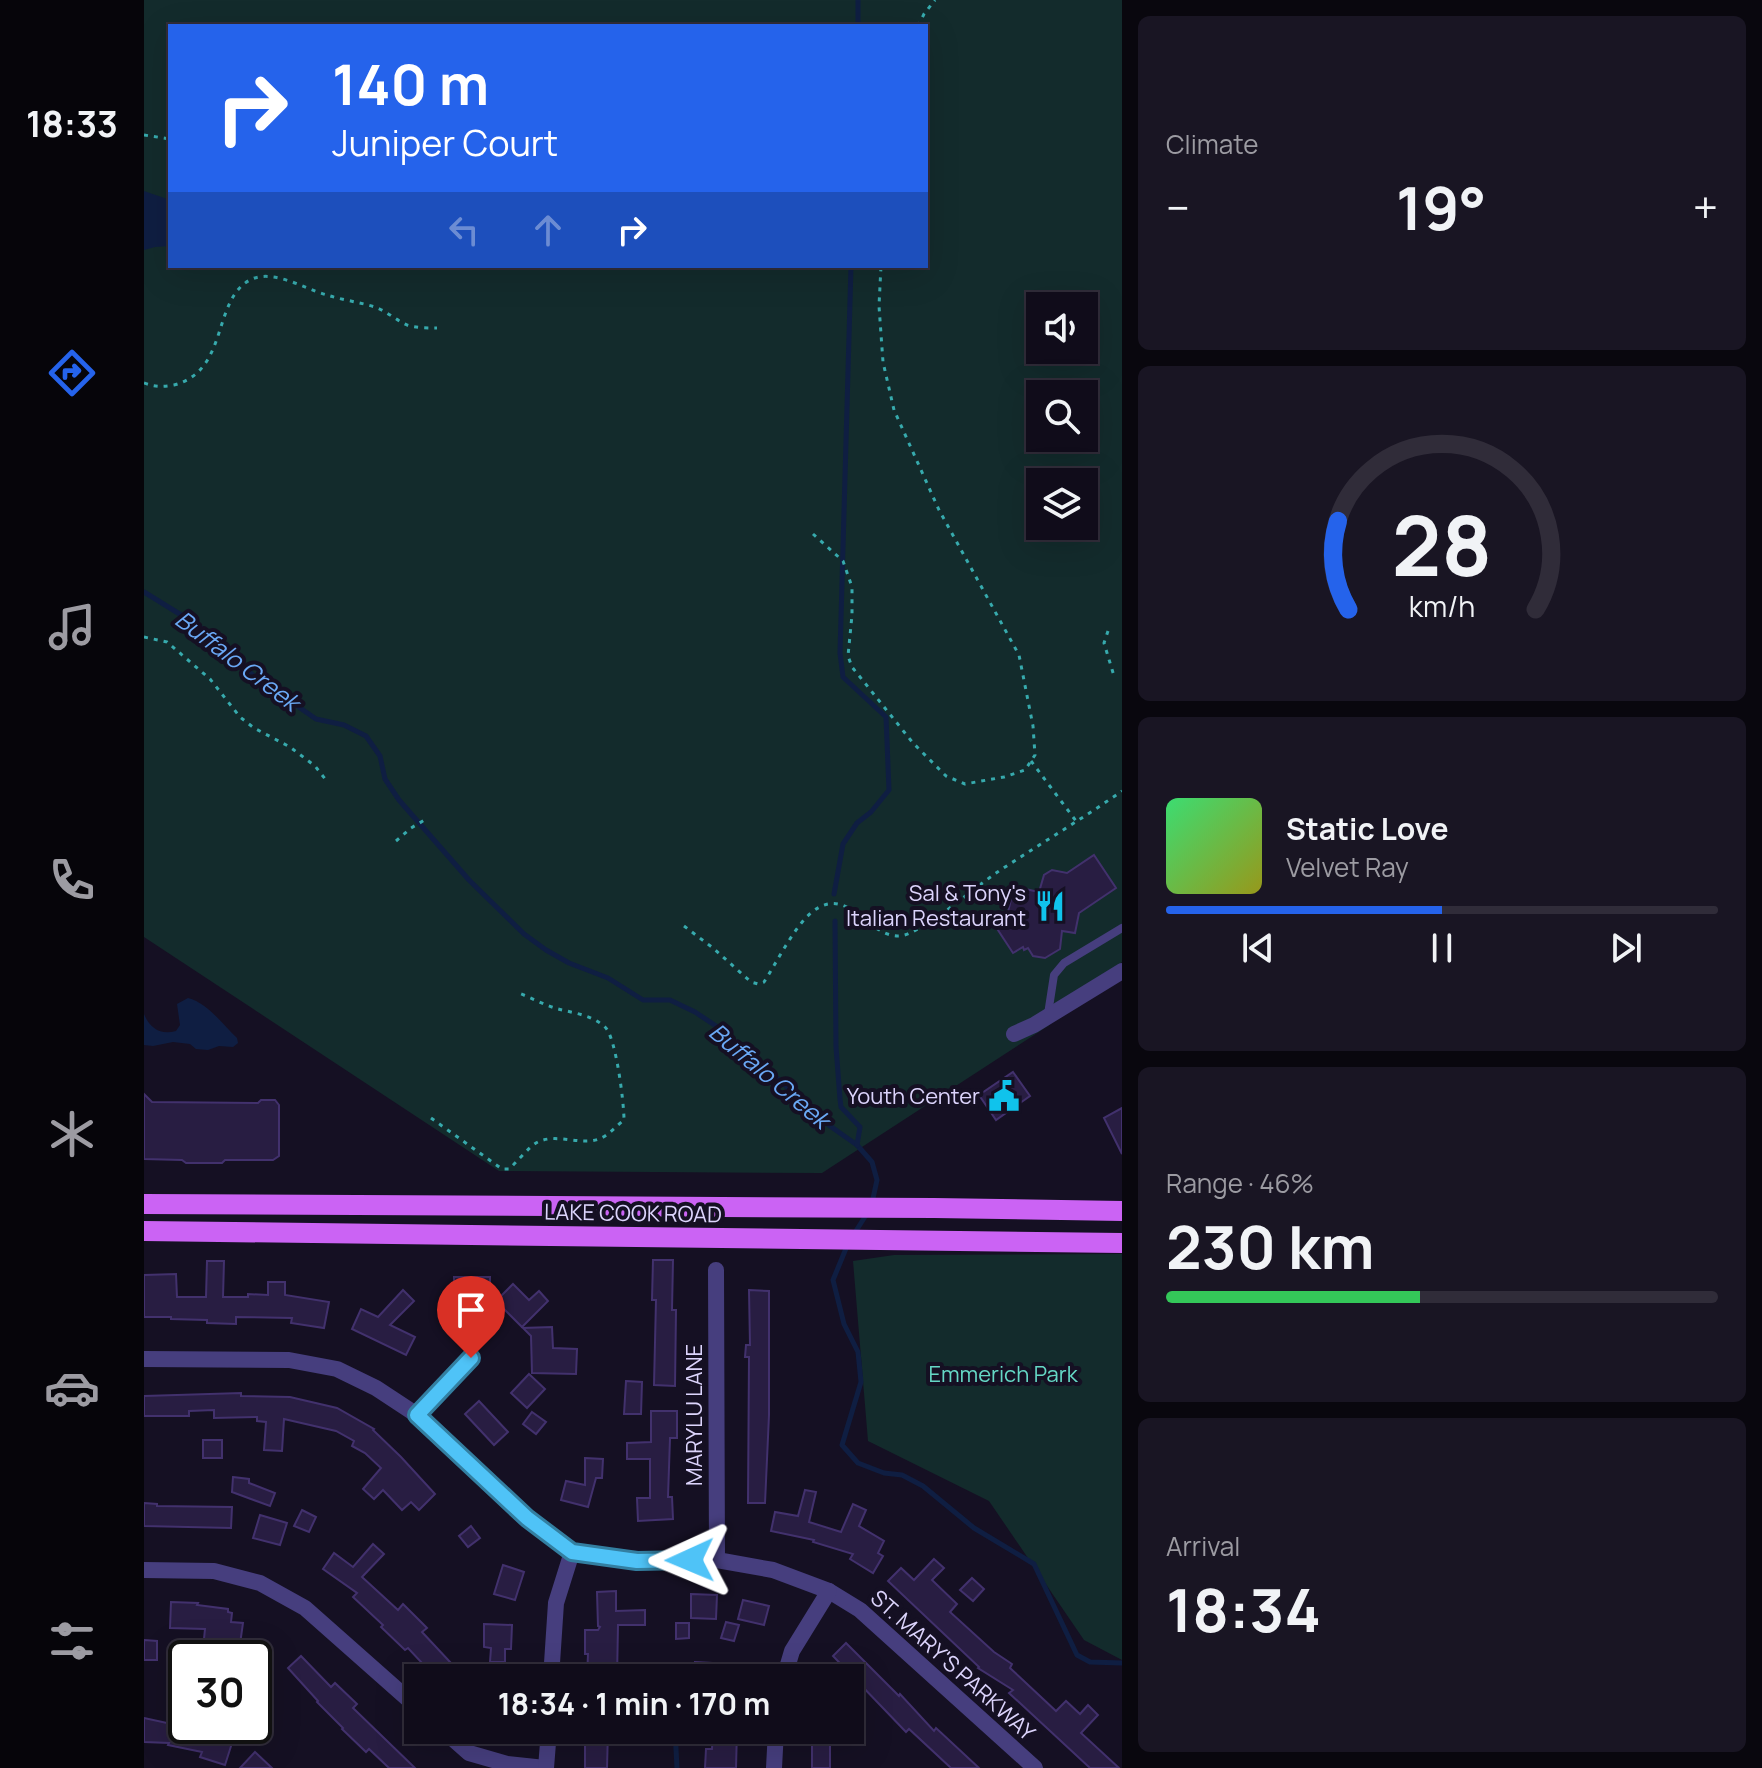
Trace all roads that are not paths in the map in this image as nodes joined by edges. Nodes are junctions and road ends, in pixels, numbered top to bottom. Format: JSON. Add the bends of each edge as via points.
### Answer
{"nodes":[{"id":1,"x":1122,"y":928,"type":"edge"},
{"id":2,"x":1122,"y":971,"type":"edge"},
{"id":3,"x":1047,"y":1017,"type":"junction"},
{"id":4,"x":1014,"y":1034,"type":"dead end"},
{"id":5,"x":144,"y":1204,"type":"edge"},
{"id":6,"x":1122,"y":1211,"type":"edge"},
{"id":7,"x":144,"y":1231,"type":"edge"},
{"id":8,"x":1122,"y":1243,"type":"edge"},
{"id":9,"x":716,"y":1270,"type":"dead end"},
{"id":10,"x":471,"y":1358,"type":"dead end"},
{"id":11,"x":144,"y":1359,"type":"edge"},
{"id":12,"x":417,"y":1415,"type":"junction"},
{"id":13,"x":572,"y":1552,"type":"junction"},
{"id":14,"x":717,"y":1560,"type":"junction"},
{"id":15,"x":144,"y":1570,"type":"edge"},
{"id":16,"x":829,"y":1591,"type":"junction"},
{"id":17,"x":552,"y":1664,"type":"edge"},
{"id":18,"x":788,"y":1664,"type":"edge"},
{"id":19,"x":404,"y":1696,"type":"edge"},
{"id":20,"x":459,"y":1744,"type":"edge"},
{"id":21,"x":548,"y":1744,"type":"edge"},
{"id":22,"x":775,"y":1744,"type":"edge"},
{"id":23,"x":546,"y":1768,"type":"edge"},
{"id":24,"x":774,"y":1768,"type":"edge"},
{"id":25,"x":1035,"y":1768,"type":"edge"}],
"edges":[{"from":1,"to":3,"type":"lane","via":[[1064,963],[1054,975]]},
{"from":2,"to":3,"type":"street"},
{"from":3,"to":4,"type":"street"},
{"from":5,"to":6,"type":"main road","name":"LAKE COOK ROAD"},
{"from":7,"to":8,"type":"main road","name":"LAKE COOK ROAD"},
{"from":9,"to":14,"type":"street","name":"MARYLU LANE"},
{"from":10,"to":12,"type":"street"},
{"from":11,"to":12,"type":"street","name":"ST. MARY'S PARKWAY","via":[[289,1360],[337,1369]]},
{"from":12,"to":13,"type":"street","name":"ST. MARY'S PARKWAY","via":[[527,1518]]},
{"from":13,"to":14,"type":"street","name":"ST. MARY'S PARKWAY","via":[[637,1561]]},
{"from":13,"to":17,"type":"street","via":[[556,1603]]},
{"from":14,"to":16,"type":"street","name":"ST. MARY'S PARKWAY","via":[[773,1570]]},
{"from":15,"to":19,"type":"street","via":[[214,1571],[260,1583],[305,1608]]},
{"from":16,"to":18,"type":"street"},
{"from":16,"to":25,"type":"street","name":"ST. MARY'S PARKWAY","via":[[860,1610]]},
{"from":20,"to":23,"type":"street","via":[[469,1753],[507,1764]]},
{"from":21,"to":23,"type":"street"},
{"from":22,"to":24,"type":"street"}]}
